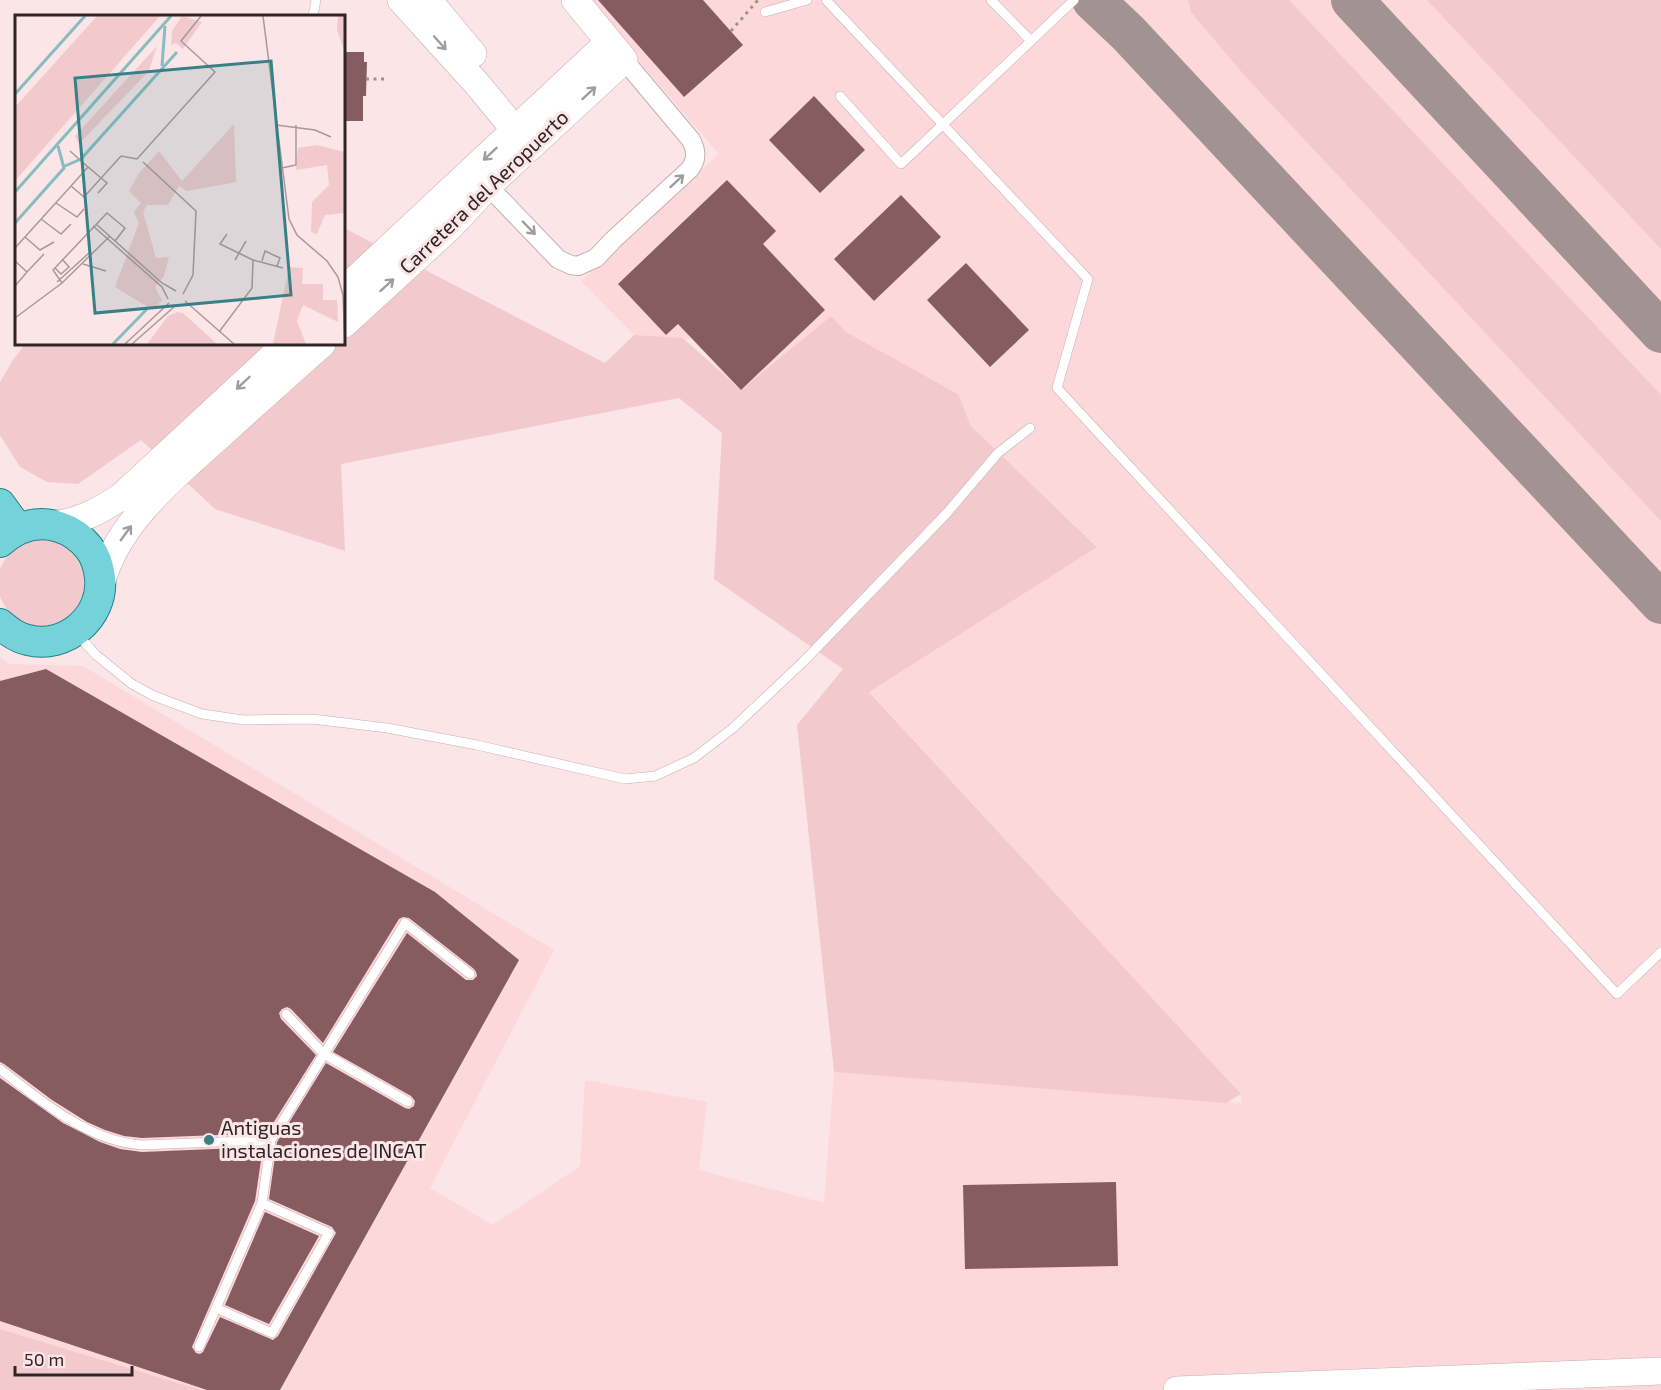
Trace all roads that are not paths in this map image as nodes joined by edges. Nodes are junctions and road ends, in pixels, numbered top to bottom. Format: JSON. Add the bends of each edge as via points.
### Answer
{"nodes":[{"id":1,"x":316,"y":0,"type":"edge"},
{"id":2,"x":400,"y":0,"type":"edge"},
{"id":3,"x":428,"y":0,"type":"edge"},
{"id":4,"x":575,"y":0,"type":"edge"},
{"id":5,"x":807,"y":0,"type":"edge"},
{"id":6,"x":826,"y":0,"type":"edge"},
{"id":7,"x":991,"y":0,"type":"edge"},
{"id":8,"x":1074,"y":0,"type":"edge"},
{"id":9,"x":765,"y":12,"type":"dead end"},
{"id":10,"x":313,"y":15,"type":"edge"},
{"id":11,"x":1031,"y":41,"type":"junction"},
{"id":12,"x":616,"y":51,"type":"junction"},
{"id":13,"x":840,"y":96,"type":"dead end"},
{"id":14,"x":943,"y":125,"type":"junction"},
{"id":15,"x":528,"y":133,"type":"junction"},
{"id":16,"x":488,"y":186,"type":"junction"},
{"id":17,"x":345,"y":289,"type":"edge"},
{"id":18,"x":345,"y":323,"type":"edge"},
{"id":19,"x":285,"y":345,"type":"edge"},
{"id":20,"x":321,"y":345,"type":"edge"},
{"id":21,"x":1030,"y":428,"type":"dead end"},
{"id":22,"x":0,"y":504,"type":"edge"},
{"id":23,"x":52,"y":525,"type":"junction"},
{"id":24,"x":9,"y":535,"type":"edge"},
{"id":25,"x":100,"y":585,"type":"junction"},
{"id":26,"x":0,"y":624,"type":"edge"},
{"id":27,"x":75,"y":632,"type":"junction"},
{"id":28,"x":27,"y":640,"type":"junction"},
{"id":29,"x":0,"y":656,"type":"edge"},
{"id":30,"x":1661,"y":952,"type":"edge"},
{"id":31,"x":470,"y":974,"type":"dead end"},
{"id":32,"x":286,"y":1014,"type":"dead end"},
{"id":33,"x":324,"y":1054,"type":"junction"},
{"id":34,"x":0,"y":1069,"type":"edge"},
{"id":35,"x":408,"y":1102,"type":"dead end"},
{"id":36,"x":271,"y":1140,"type":"junction"},
{"id":37,"x":262,"y":1203,"type":"junction"},
{"id":38,"x":216,"y":1308,"type":"junction"},
{"id":39,"x":199,"y":1347,"type":"dead end"},
{"id":40,"x":1661,"y":1371,"type":"edge"},
{"id":41,"x":1212,"y":1389,"type":"edge"},
{"id":42,"x":1178,"y":1390,"type":"edge"}],
"edges":[{"from":1,"to":10,"type":"lane"},
{"from":2,"to":15,"type":"street","one_way":true},
{"from":3,"to":15,"type":"street"},
{"from":4,"to":12,"type":"street"},
{"from":5,"to":9,"type":"lane"},
{"from":6,"to":14,"type":"lane"},
{"from":7,"to":11,"type":"lane"},
{"from":8,"to":11,"type":"lane"},
{"from":11,"to":14,"type":"lane"},
{"from":12,"to":15,"type":"street","name":"Carretera del Aeropuerto"},
{"from":16,"to":12,"type":"street","one_way":true,"via":[[558,259],[578,266],[596,258],[689,170],[695,159],[692,140]]},
{"from":13,"to":14,"type":"lane","via":[[901,164]]},
{"from":14,"to":30,"type":"lane","via":[[1088,279],[1057,388],[1617,994]]},
{"from":15,"to":16,"type":"street","name":"Carretera del Aeropuerto"},
{"from":15,"to":17,"type":"street","name":"Carretera del Aeropuerto","one_way":true},
{"from":18,"to":16,"type":"street","name":"Carretera del Aeropuerto","one_way":true,"via":[[452,226]]},
{"from":19,"to":23,"type":"street","one_way":true,"via":[[122,496],[96,513]]},
{"from":25,"to":20,"type":"street","one_way":true,"via":[[119,542],[138,515]]},
{"from":21,"to":27,"type":"lane","via":[[998,453],[946,514],[803,663],[733,728],[694,758],[655,776],[626,779],[387,728],[312,719],[244,720],[202,714],[132,684],[96,656]]},
{"from":22,"to":24,"type":"main road"},
{"from":23,"to":24,"type":"main road","via":[[24,526]]},
{"from":23,"to":25,"type":"main road","via":[[68,530],[92,552],[99,568]]},
{"from":25,"to":27,"type":"main road","via":[[97,603]]},
{"from":26,"to":28,"type":"main road"},
{"from":27,"to":28,"type":"main road","via":[[44,642]]},
{"from":28,"to":29,"type":"main road"},
{"from":31,"to":33,"type":"lane","via":[[405,923]]},
{"from":32,"to":33,"type":"lane"},
{"from":33,"to":35,"type":"lane"},
{"from":33,"to":36,"type":"lane"},
{"from":34,"to":36,"type":"lane","via":[[75,1122],[116,1141],[142,1145]]},
{"from":36,"to":37,"type":"lane"},
{"from":37,"to":38,"type":"lane"},
{"from":37,"to":38,"type":"lane","via":[[329,1233],[272,1333]]},
{"from":38,"to":39,"type":"lane"},
{"from":40,"to":41,"type":"street"},
{"from":41,"to":42,"type":"street"}]}
